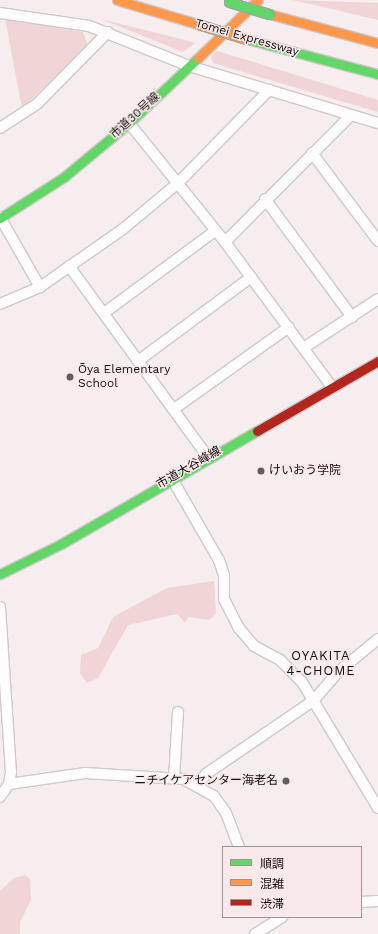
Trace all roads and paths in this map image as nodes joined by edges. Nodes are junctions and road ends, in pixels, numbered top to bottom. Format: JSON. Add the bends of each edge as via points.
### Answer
{"nodes":[{"id":1,"x":117,"y":0,"type":"edge"},
{"id":2,"x":258,"y":0,"type":"edge"},
{"id":3,"x":225,"y":1,"type":"edge"},
{"id":4,"x":0,"y":13,"type":"edge"},
{"id":5,"x":108,"y":32,"type":"junction"},
{"id":6,"x":378,"y":43,"type":"edge"},
{"id":7,"x":189,"y":66,"type":"junction"},
{"id":8,"x":378,"y":74,"type":"edge"},
{"id":9,"x":269,"y":90,"type":"junction"},
{"id":10,"x":350,"y":116,"type":"junction"},
{"id":11,"x":129,"y":122,"type":"junction"},
{"id":12,"x":378,"y":123,"type":"edge"},
{"id":13,"x":0,"y":128,"type":"edge"},
{"id":14,"x":312,"y":153,"type":"junction"},
{"id":15,"x":177,"y":184,"type":"junction"},
{"id":16,"x":266,"y":199,"type":"junction"},
{"id":17,"x":0,"y":218,"type":"edge"},
{"id":18,"x":215,"y":231,"type":"junction"},
{"id":19,"x":378,"y":241,"type":"edge"},
{"id":20,"x":225,"y":242,"type":"junction"},
{"id":21,"x":69,"y":266,"type":"junction"},
{"id":22,"x":251,"y":277,"type":"junction"},
{"id":23,"x":40,"y":286,"type":"junction"},
{"id":24,"x":378,"y":299,"type":"edge"},
{"id":25,"x":0,"y":304,"type":"edge"},
{"id":26,"x":104,"y":313,"type":"junction"},
{"id":27,"x":352,"y":317,"type":"junction"},
{"id":28,"x":289,"y":327,"type":"junction"},
{"id":29,"x":305,"y":347,"type":"junction"},
{"id":30,"x":138,"y":361,"type":"junction"},
{"id":31,"x":378,"y":361,"type":"edge"},
{"id":32,"x":332,"y":387,"type":"junction"},
{"id":33,"x":174,"y":409,"type":"junction"},
{"id":34,"x":208,"y":457,"type":"junction"},
{"id":35,"x":171,"y":477,"type":"junction"},
{"id":36,"x":0,"y":574,"type":"edge"},
{"id":37,"x":0,"y":608,"type":"edge"},
{"id":38,"x":378,"y":639,"type":"edge"},
{"id":39,"x":1,"y":680,"type":"edge"},
{"id":40,"x":312,"y":702,"type":"junction"},
{"id":41,"x":178,"y":712,"type":"dead end"},
{"id":42,"x":5,"y":764,"type":"edge"},
{"id":43,"x":174,"y":778,"type":"junction"},
{"id":44,"x":9,"y":784,"type":"junction"},
{"id":45,"x":198,"y":784,"type":"junction"},
{"id":46,"x":0,"y":797,"type":"edge"},
{"id":47,"x":378,"y":808,"type":"edge"},
{"id":48,"x":239,"y":846,"type":"edge"},
{"id":49,"x":378,"y":901,"type":"edge"},
{"id":50,"x":362,"y":902,"type":"edge"},
{"id":51,"x":279,"y":918,"type":"edge"},
{"id":52,"x":254,"y":934,"type":"edge"}],
"edges":[{"from":1,"to":8,"type":"main road","name":"Tomei Expressway","bridge":true},
{"from":2,"to":7,"type":"main road","name":"市道30号線"},
{"from":3,"to":6,"type":"main road","bridge":true},
{"from":4,"to":5,"type":"street"},
{"from":5,"to":7,"type":"street"},
{"from":5,"to":13,"type":"street","via":[[37,104]]},
{"from":7,"to":9,"type":"street"},
{"from":7,"to":11,"type":"main road","name":"市道30号線"},
{"from":9,"to":10,"type":"street"},
{"from":9,"to":15,"type":"street"},
{"from":10,"to":12,"type":"street"},
{"from":10,"to":14,"type":"street"},
{"from":11,"to":15,"type":"street"},
{"from":11,"to":17,"type":"main road","name":"市道30号線","via":[[64,177]]},
{"from":14,"to":16,"type":"street"},
{"from":14,"to":19,"type":"street"},
{"from":15,"to":18,"type":"street"},
{"from":15,"to":21,"type":"street","via":[[123,229]]},
{"from":16,"to":20,"type":"street"},
{"from":16,"to":27,"type":"street"},
{"from":17,"to":23,"type":"street"},
{"from":18,"to":20,"type":"street"},
{"from":18,"to":26,"type":"street"},
{"from":20,"to":22,"type":"street"},
{"from":21,"to":23,"type":"street"},
{"from":21,"to":26,"type":"street"},
{"from":22,"to":28,"type":"street"},
{"from":22,"to":30,"type":"street"},
{"from":23,"to":25,"type":"street"},
{"from":24,"to":27,"type":"street"},
{"from":26,"to":30,"type":"street"},
{"from":27,"to":29,"type":"street"},
{"from":28,"to":29,"type":"street"},
{"from":28,"to":33,"type":"street"},
{"from":29,"to":32,"type":"street"},
{"from":30,"to":33,"type":"street"},
{"from":31,"to":32,"type":"main road","name":"市道大谷峰線"},
{"from":32,"to":34,"type":"main road","name":"市道大谷峰線"},
{"from":33,"to":34,"type":"street"},
{"from":34,"to":35,"type":"main road","name":"市道大谷峰線"},
{"from":35,"to":36,"type":"main road","name":"市道大谷峰線","via":[[61,544]]},
{"from":35,"to":40,"type":"street","via":[[219,560],[224,576],[224,599],[239,628],[254,646],[285,666],[302,682]]},
{"from":37,"to":39,"type":"street"},
{"from":38,"to":40,"type":"street","via":[[338,672]]},
{"from":39,"to":42,"type":"street"},
{"from":40,"to":45,"type":"street","via":[[206,774]]},
{"from":40,"to":47,"type":"street"},
{"from":41,"to":43,"type":"street"},
{"from":42,"to":44,"type":"street"},
{"from":43,"to":44,"type":"street","via":[[86,773]]},
{"from":43,"to":45,"type":"street"},
{"from":44,"to":46,"type":"street"},
{"from":45,"to":48,"type":"street","via":[[214,796],[226,813]]},
{"from":49,"to":50,"type":"street"},
{"from":51,"to":52,"type":"street"}]}
